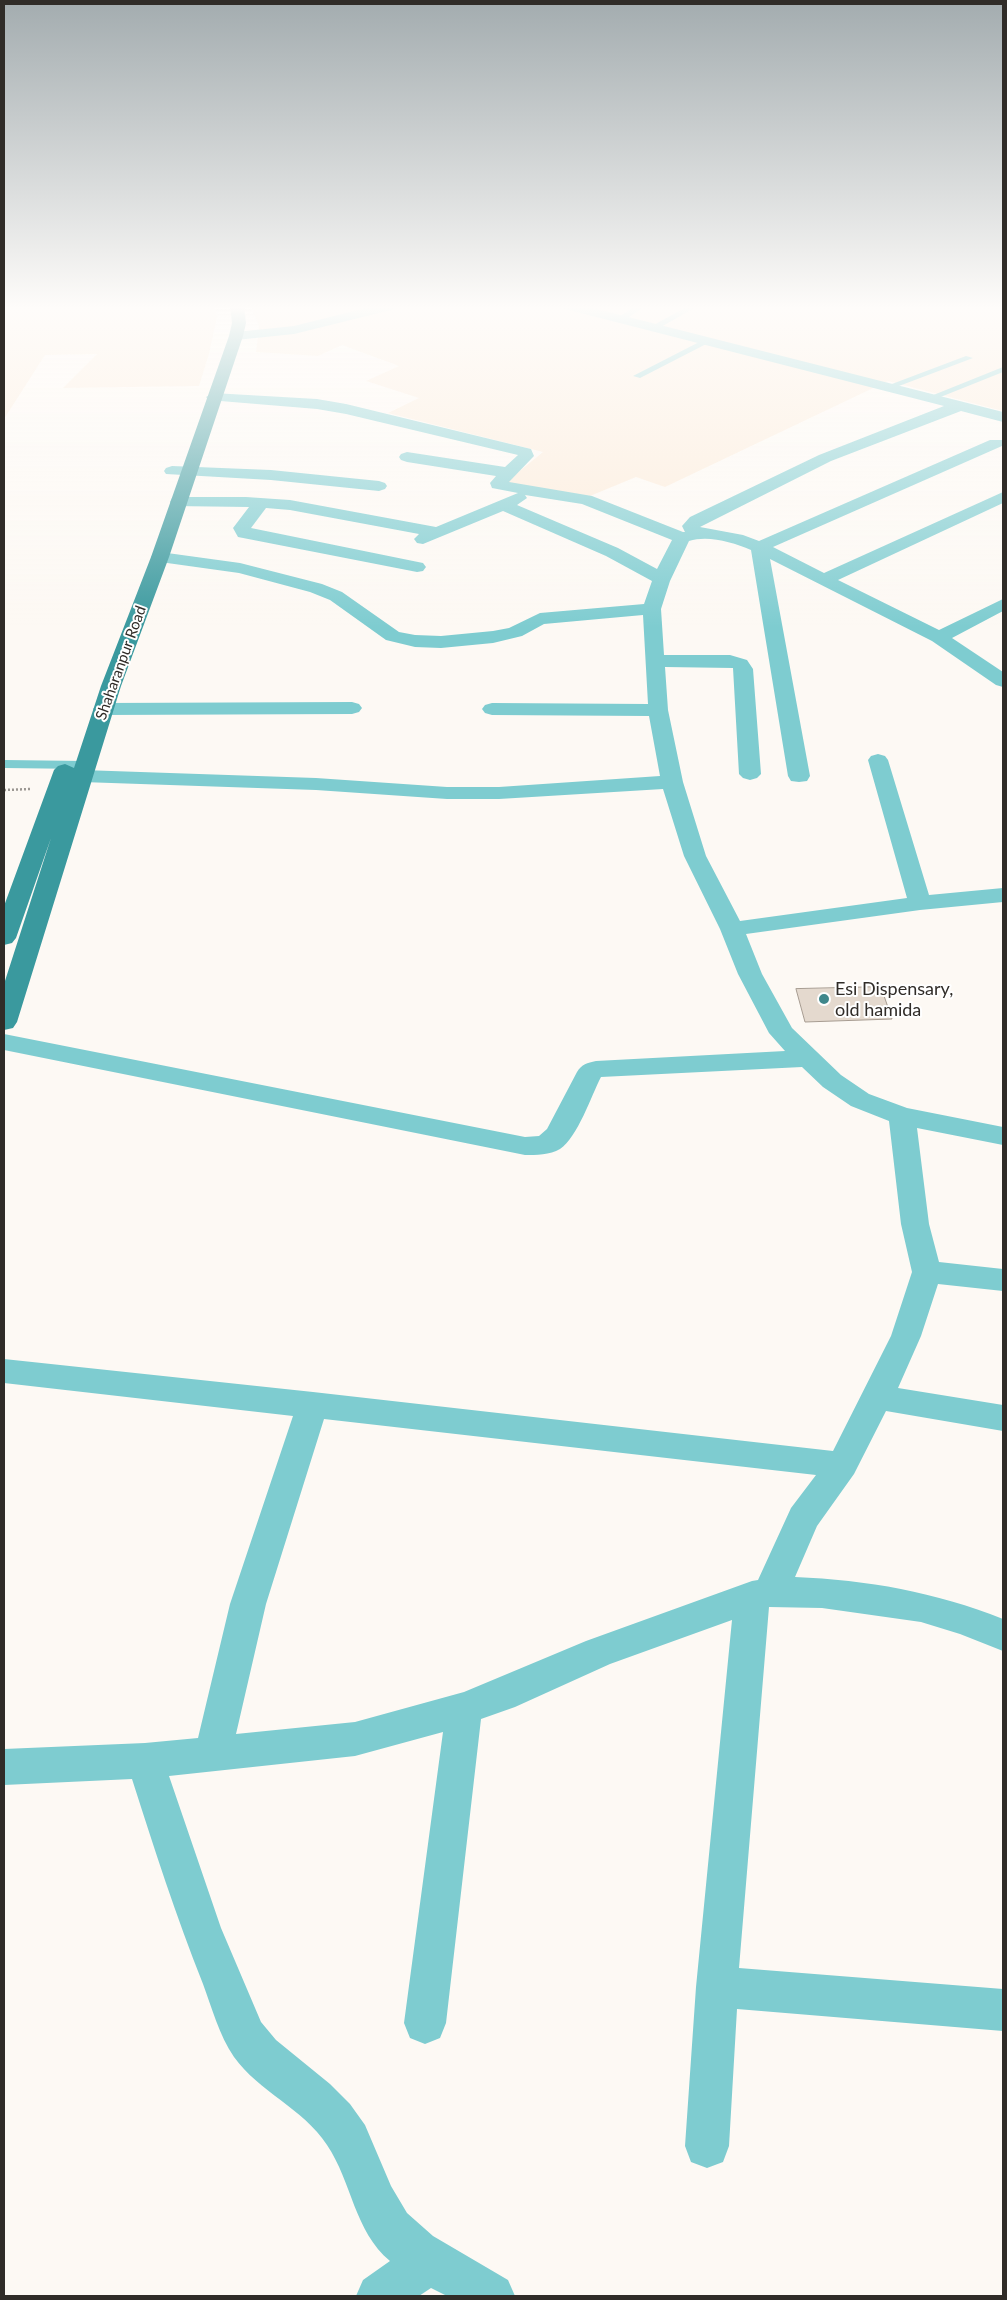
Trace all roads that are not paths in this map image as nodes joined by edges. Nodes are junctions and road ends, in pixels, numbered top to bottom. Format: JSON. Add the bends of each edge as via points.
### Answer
{"nodes":[{"id":1,"x":198,"y":413,"type":"edge"},
{"id":2,"x":210,"y":413,"type":"edge"},
{"id":3,"x":364,"y":413,"type":"edge"},
{"id":4,"x":941,"y":413,"type":"edge"},
{"id":5,"x":988,"y":413,"type":"edge"},
{"id":6,"x":1003,"y":417,"type":"edge"},
{"id":7,"x":996,"y":443,"type":"dead end"},
{"id":8,"x":407,"y":457,"type":"dead end"},
{"id":9,"x":180,"y":471,"type":"junction"},
{"id":10,"x":508,"y":472,"type":"junction"},
{"id":11,"x":379,"y":486,"type":"dead end"},
{"id":12,"x":534,"y":491,"type":"junction"},
{"id":13,"x":1003,"y":496,"type":"edge"},
{"id":14,"x":178,"y":502,"type":"junction"},
{"id":15,"x":368,"y":502,"type":"dead end"},
{"id":16,"x":261,"y":503,"type":"junction"},
{"id":17,"x":503,"y":505,"type":"junction"},
{"id":18,"x":351,"y":516,"type":"junction"},
{"id":19,"x":439,"y":533,"type":"junction"},
{"id":20,"x":688,"y":536,"type":"junction"},
{"id":21,"x":314,"y":546,"type":"junction"},
{"id":22,"x":759,"y":548,"type":"junction"},
{"id":23,"x":160,"y":557,"type":"junction"},
{"id":24,"x":376,"y":560,"type":"junction"},
{"id":25,"x":417,"y":567,"type":"dead end"},
{"id":26,"x":661,"y":578,"type":"junction"},
{"id":27,"x":823,"y":580,"type":"junction"},
{"id":28,"x":1003,"y":604,"type":"edge"},
{"id":29,"x":652,"y":609,"type":"junction"},
{"id":30,"x":939,"y":637,"type":"junction"},
{"id":31,"x":655,"y":661,"type":"junction"},
{"id":32,"x":1003,"y":681,"type":"edge"},
{"id":33,"x":352,"y":708,"type":"dead end"},
{"id":34,"x":104,"y":709,"type":"junction"},
{"id":35,"x":492,"y":709,"type":"dead end"},
{"id":36,"x":658,"y":710,"type":"junction"},
{"id":37,"x":878,"y":760,"type":"dead end"},
{"id":38,"x":4,"y":764,"type":"edge"},
{"id":39,"x":78,"y":769,"type":"junction"},
{"id":40,"x":750,"y":774,"type":"dead end"},
{"id":41,"x":799,"y":776,"type":"dead end"},
{"id":42,"x":672,"y":782,"type":"junction"},
{"id":43,"x":1003,"y":895,"type":"edge"},
{"id":44,"x":920,"y":903,"type":"junction"},
{"id":45,"x":732,"y":929,"type":"junction"},
{"id":46,"x":4,"y":938,"type":"edge"},
{"id":47,"x":4,"y":1022,"type":"edge"},
{"id":48,"x":4,"y":1042,"type":"edge"},
{"id":49,"x":806,"y":1058,"type":"junction"},
{"id":50,"x":902,"y":1116,"type":"junction"},
{"id":51,"x":1003,"y":1136,"type":"edge"},
{"id":52,"x":927,"y":1272,"type":"junction"},
{"id":53,"x":1003,"y":1280,"type":"edge"},
{"id":54,"x":4,"y":1371,"type":"edge"},
{"id":55,"x":878,"y":1397,"type":"junction"},
{"id":56,"x":313,"y":1404,"type":"junction"},
{"id":57,"x":1003,"y":1418,"type":"edge"},
{"id":58,"x":842,"y":1465,"type":"junction"},
{"id":59,"x":761,"y":1594,"type":"junction"},
{"id":60,"x":1003,"y":1635,"type":"edge"},
{"id":61,"x":464,"y":1709,"type":"junction"},
{"id":62,"x":213,"y":1752,"type":"junction"},
{"id":63,"x":145,"y":1761,"type":"junction"},
{"id":64,"x":4,"y":1767,"type":"edge"},
{"id":65,"x":717,"y":1987,"type":"junction"},
{"id":66,"x":1003,"y":2010,"type":"edge"},
{"id":67,"x":425,"y":2023,"type":"dead end"},
{"id":68,"x":707,"y":2146,"type":"dead end"},
{"id":69,"x":430,"y":2261,"type":"junction"},
{"id":70,"x":379,"y":2296,"type":"edge"},
{"id":71,"x":492,"y":2296,"type":"edge"}],
"edges":[{"from":1,"to":9,"type":"main road","name":"Shaharanpur Road"},
{"from":2,"to":9,"type":"main road","name":"Shaharanpur Road"},
{"from":3,"to":10,"type":"street","via":[[526,453]]},
{"from":4,"to":20,"type":"street","via":[[816,463],[696,521]]},
{"from":5,"to":6,"type":"street"},
{"from":7,"to":22,"type":"street"},
{"from":8,"to":10,"type":"street"},
{"from":9,"to":11,"type":"street","via":[[279,475]]},
{"from":9,"to":14,"type":"main road","name":"Shaharanpur Road"},
{"from":9,"to":39,"type":"main road","name":"Shaharanpur Road"},
{"from":10,"to":12,"type":"street","via":[[498,485]]},
{"from":12,"to":17,"type":"street"},
{"from":12,"to":20,"type":"street","via":[[602,505]]},
{"from":13,"to":27,"type":"street"},
{"from":14,"to":16,"type":"street"},
{"from":14,"to":23,"type":"main road","name":"Shaharanpur Road"},
{"from":15,"to":18,"type":"street"},
{"from":16,"to":18,"type":"street"},
{"from":16,"to":21,"type":"street","via":[[242,528],[243,532]]},
{"from":17,"to":19,"type":"street"},
{"from":17,"to":26,"type":"street","via":[[612,552]]},
{"from":18,"to":19,"type":"street"},
{"from":18,"to":21,"type":"street"},
{"from":19,"to":24,"type":"street"},
{"from":20,"to":22,"type":"street","via":[[725,536]]},
{"from":20,"to":26,"type":"street"},
{"from":21,"to":24,"type":"street"},
{"from":22,"to":27,"type":"street"},
{"from":22,"to":41,"type":"street"},
{"from":23,"to":29,"type":"street","via":[[240,568],[316,588],[336,596],[393,636],[415,640],[441,642],[493,637],[515,632],[540,619]]},
{"from":23,"to":34,"type":"main road","name":"Shaharanpur Road"},
{"from":24,"to":25,"type":"street"},
{"from":26,"to":29,"type":"street"},
{"from":27,"to":30,"type":"street"},
{"from":28,"to":30,"type":"street"},
{"from":29,"to":31,"type":"street"},
{"from":30,"to":32,"type":"street"},
{"from":31,"to":36,"type":"street"},
{"from":31,"to":40,"type":"street","via":[[730,661],[740,664],[743,669]]},
{"from":33,"to":34,"type":"street"},
{"from":34,"to":39,"type":"main road","name":"Shaharanpur Road"},
{"from":35,"to":36,"type":"street"},
{"from":36,"to":42,"type":"street"},
{"from":37,"to":44,"type":"street"},
{"from":38,"to":39,"type":"lane"},
{"from":39,"to":42,"type":"street","via":[[447,793],[499,793]]},
{"from":39,"to":46,"type":"main road","name":"Shaharanpur Road"},
{"from":39,"to":47,"type":"main road","name":"Shaharanpur Road"},
{"from":42,"to":45,"type":"street","via":[[695,856]]},
{"from":43,"to":44,"type":"street"},
{"from":44,"to":45,"type":"street"},
{"from":45,"to":49,"type":"street","via":[[750,974],[782,1033]]},
{"from":48,"to":49,"type":"street","via":[[525,1146],[538,1146],[553,1140],[590,1072],[596,1069]]},
{"from":49,"to":50,"type":"street","via":[[860,1100]]},
{"from":50,"to":51,"type":"street"},
{"from":50,"to":52,"type":"street","via":[[915,1224]]},
{"from":52,"to":53,"type":"street"},
{"from":52,"to":55,"type":"street","via":[[906,1336]]},
{"from":54,"to":56,"type":"street"},
{"from":55,"to":57,"type":"street"},
{"from":55,"to":58,"type":"street"},
{"from":56,"to":58,"type":"street"},
{"from":56,"to":62,"type":"street","via":[[248,1604]]},
{"from":58,"to":59,"type":"street","via":[[803,1518]]},
{"from":59,"to":60,"type":"street","via":[[822,1593],[921,1607]]},
{"from":59,"to":61,"type":"street","via":[[599,1652]]},
{"from":59,"to":65,"type":"street"},
{"from":61,"to":62,"type":"street","via":[[356,1739]]},
{"from":61,"to":67,"type":"street"},
{"from":62,"to":63,"type":"street"},
{"from":63,"to":64,"type":"street"},
{"from":63,"to":69,"type":"street","via":[[202,1931],[249,2042],[264,2059],[336,2119],[349,2140],[382,2214],[402,2241]]},
{"from":65,"to":66,"type":"street"},
{"from":65,"to":68,"type":"street"},
{"from":69,"to":70,"type":"street"},
{"from":69,"to":71,"type":"street"}]}
